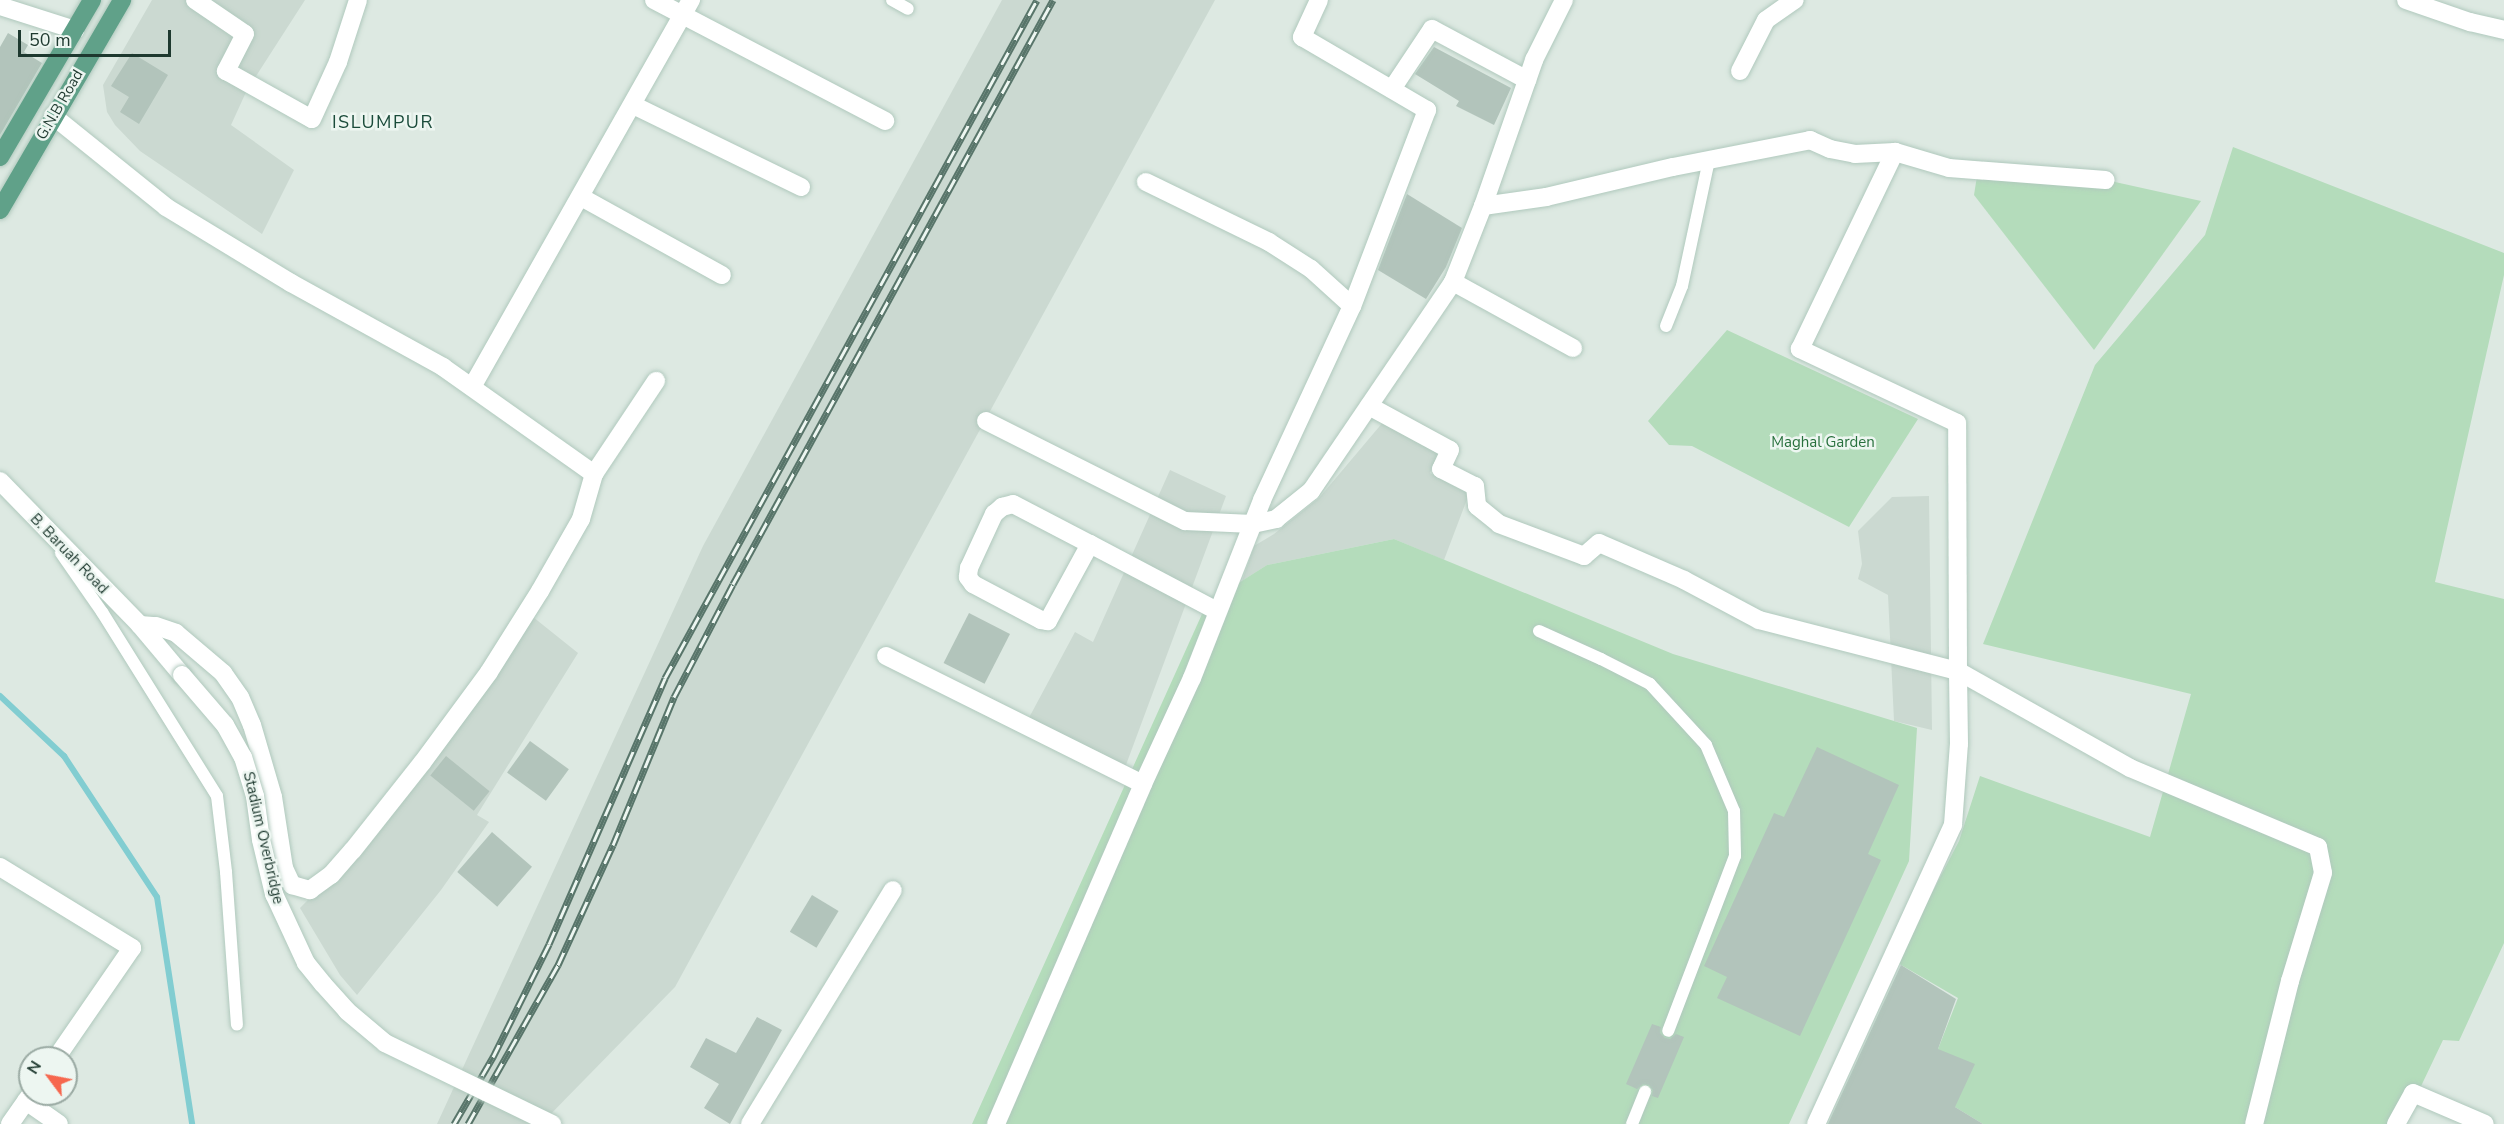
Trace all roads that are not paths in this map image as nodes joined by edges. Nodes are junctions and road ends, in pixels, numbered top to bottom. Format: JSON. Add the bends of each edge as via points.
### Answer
{"nodes":[{"id":1,"x":92,"y":0,"type":"edge"},
{"id":2,"x":122,"y":0,"type":"edge"},
{"id":3,"x":195,"y":0,"type":"edge"},
{"id":4,"x":358,"y":0,"type":"edge"},
{"id":5,"x":654,"y":0,"type":"edge"},
{"id":6,"x":892,"y":0,"type":"edge"},
{"id":7,"x":1319,"y":0,"type":"edge"},
{"id":8,"x":1564,"y":0,"type":"edge"},
{"id":9,"x":1795,"y":0,"type":"edge"},
{"id":10,"x":2406,"y":0,"type":"edge"},
{"id":11,"x":0,"y":6,"type":"edge"},
{"id":12,"x":687,"y":8,"type":"edge"},
{"id":13,"x":908,"y":9,"type":"dead end"},
{"id":14,"x":75,"y":30,"type":"junction"},
{"id":15,"x":2504,"y":30,"type":"edge"},
{"id":16,"x":1740,"y":71,"type":"dead end"},
{"id":17,"x":1527,"y":80,"type":"junction"},
{"id":18,"x":1392,"y":89,"type":"junction"},
{"id":19,"x":633,"y":105,"type":"junction"},
{"id":20,"x":53,"y":116,"type":"junction"},
{"id":21,"x":885,"y":121,"type":"dead end"},
{"id":22,"x":1894,"y":152,"type":"junction"},
{"id":23,"x":0,"y":157,"type":"edge"},
{"id":24,"x":1709,"y":160,"type":"junction"},
{"id":25,"x":2106,"y":180,"type":"dead end"},
{"id":26,"x":1146,"y":182,"type":"dead end"},
{"id":27,"x":801,"y":187,"type":"dead end"},
{"id":28,"x":581,"y":197,"type":"junction"},
{"id":29,"x":1483,"y":206,"type":"junction"},
{"id":30,"x":0,"y":210,"type":"edge"},
{"id":31,"x":722,"y":275,"type":"dead end"},
{"id":32,"x":1453,"y":282,"type":"junction"},
{"id":33,"x":1352,"y":306,"type":"junction"},
{"id":34,"x":1666,"y":327,"type":"dead end"},
{"id":35,"x":1574,"y":348,"type":"dead end"},
{"id":36,"x":656,"y":381,"type":"dead end"},
{"id":37,"x":472,"y":387,"type":"junction"},
{"id":38,"x":1369,"y":406,"type":"junction"},
{"id":39,"x":986,"y":421,"type":"dead end"},
{"id":40,"x":594,"y":474,"type":"junction"},
{"id":41,"x":0,"y":481,"type":"edge"},
{"id":42,"x":1253,"y":524,"type":"junction"},
{"id":43,"x":45,"y":530,"type":"junction"},
{"id":44,"x":1090,"y":544,"type":"junction"},
{"id":45,"x":1217,"y":611,"type":"junction"},
{"id":46,"x":140,"y":625,"type":"junction"},
{"id":47,"x":1539,"y":632,"type":"dead end"},
{"id":48,"x":886,"y":656,"type":"dead end"},
{"id":49,"x":1958,"y":671,"type":"junction"},
{"id":50,"x":1143,"y":784,"type":"junction"},
{"id":51,"x":0,"y":867,"type":"edge"},
{"id":52,"x":893,"y":890,"type":"dead end"},
{"id":53,"x":237,"y":1025,"type":"dead end"},
{"id":54,"x":1668,"y":1031,"type":"dead end"},
{"id":55,"x":64,"y":1046,"type":"edge"},
{"id":56,"x":1645,"y":1092,"type":"dead end"},
{"id":57,"x":22,"y":1106,"type":"edge"},
{"id":58,"x":38,"y":1106,"type":"edge"},
{"id":59,"x":10,"y":1124,"type":"edge"},
{"id":60,"x":59,"y":1124,"type":"edge"},
{"id":61,"x":552,"y":1124,"type":"edge"},
{"id":62,"x":750,"y":1124,"type":"edge"},
{"id":63,"x":996,"y":1124,"type":"edge"},
{"id":64,"x":1632,"y":1124,"type":"edge"},
{"id":65,"x":1816,"y":1124,"type":"edge"},
{"id":66,"x":2254,"y":1124,"type":"edge"},
{"id":67,"x":2396,"y":1124,"type":"edge"},
{"id":68,"x":2485,"y":1124,"type":"edge"}],
"edges":[{"from":1,"to":14,"type":"main road","name":"G.N.B Road"},
{"from":2,"to":20,"type":"main road","name":"G.N.B Road"},
{"from":3,"to":4,"type":"street","via":[[245,34],[226,71],[312,119],[331,80]]},
{"from":5,"to":12,"type":"street"},
{"from":6,"to":13,"type":"lane"},
{"from":7,"to":18,"type":"street","via":[[1302,37]]},
{"from":8,"to":17,"type":"street"},
{"from":9,"to":16,"type":"street","via":[[1766,20]]},
{"from":10,"to":15,"type":"street"},
{"from":11,"to":14,"type":"street"},
{"from":12,"to":19,"type":"street"},
{"from":12,"to":21,"type":"street"},
{"from":14,"to":23,"type":"main road","name":"G.N.B Road"},
{"from":17,"to":18,"type":"street","via":[[1432,29]]},
{"from":17,"to":29,"type":"street"},
{"from":18,"to":33,"type":"street","via":[[1427,110]]},
{"from":19,"to":27,"type":"street"},
{"from":19,"to":28,"type":"street"},
{"from":20,"to":30,"type":"main road","name":"G.N.B Road"},
{"from":20,"to":37,"type":"street","via":[[166,207]]},
{"from":22,"to":24,"type":"street","via":[[1855,154],[1810,140]]},
{"from":22,"to":25,"type":"street","via":[[1949,168]]},
{"from":22,"to":49,"type":"street","via":[[1800,349],[1957,423]]},
{"from":24,"to":29,"type":"street","via":[[1546,197]]},
{"from":24,"to":34,"type":"lane","via":[[1682,286]]},
{"from":26,"to":33,"type":"street","via":[[1269,242],[1311,269]]},
{"from":28,"to":31,"type":"street"},
{"from":28,"to":37,"type":"street"},
{"from":29,"to":32,"type":"street"},
{"from":32,"to":35,"type":"street"},
{"from":32,"to":38,"type":"street"},
{"from":33,"to":42,"type":"street"},
{"from":36,"to":40,"type":"street"},
{"from":37,"to":40,"type":"street"},
{"from":38,"to":42,"type":"street","via":[[1311,491],[1276,519]]},
{"from":38,"to":49,"type":"street","via":[[1450,450],[1441,469],[1475,486],[1478,506],[1499,524],[1584,556],[1599,543],[1684,580],[1760,620]]},
{"from":39,"to":42,"type":"street","via":[[1185,521]]},
{"from":40,"to":46,"type":"street","via":[[580,519],[489,672],[353,850],[331,875],[310,890],[292,885],[284,868],[273,797],[240,697],[223,673],[184,639],[156,626]]},
{"from":41,"to":43,"type":"street","name":"B. Baruah Road"},
{"from":42,"to":45,"type":"street"},
{"from":43,"to":46,"type":"street","name":"B. Baruah Road"},
{"from":43,"to":53,"type":"lane","via":[[108,621],[217,796]]},
{"from":44,"to":44,"type":"street","via":[[1013,504],[994,514],[968,577],[973,584],[1048,621]]},
{"from":44,"to":45,"type":"street"},
{"from":45,"to":50,"type":"street","via":[[1192,678]]},
{"from":46,"to":61,"type":"street","name":"Stadium Overbridge","bridge":true,"via":[[225,726],[243,758],[255,796],[274,894],[306,963],[323,984],[347,1011],[385,1043]]},
{"from":47,"to":54,"type":"lane","via":[[1650,684],[1706,746],[1734,811],[1735,856]]},
{"from":48,"to":50,"type":"street"},
{"from":49,"to":65,"type":"street","via":[[1959,744],[1953,825]]},
{"from":49,"to":66,"type":"street","via":[[2130,768],[2318,847],[2323,873],[2290,981]]},
{"from":50,"to":63,"type":"street"},
{"from":51,"to":55,"type":"street","via":[[132,948]]},
{"from":52,"to":62,"type":"street"},
{"from":56,"to":64,"type":"lane"},
{"from":57,"to":59,"type":"street"},
{"from":58,"to":60,"type":"street"},
{"from":67,"to":68,"type":"street","via":[[2413,1093]]}]}
